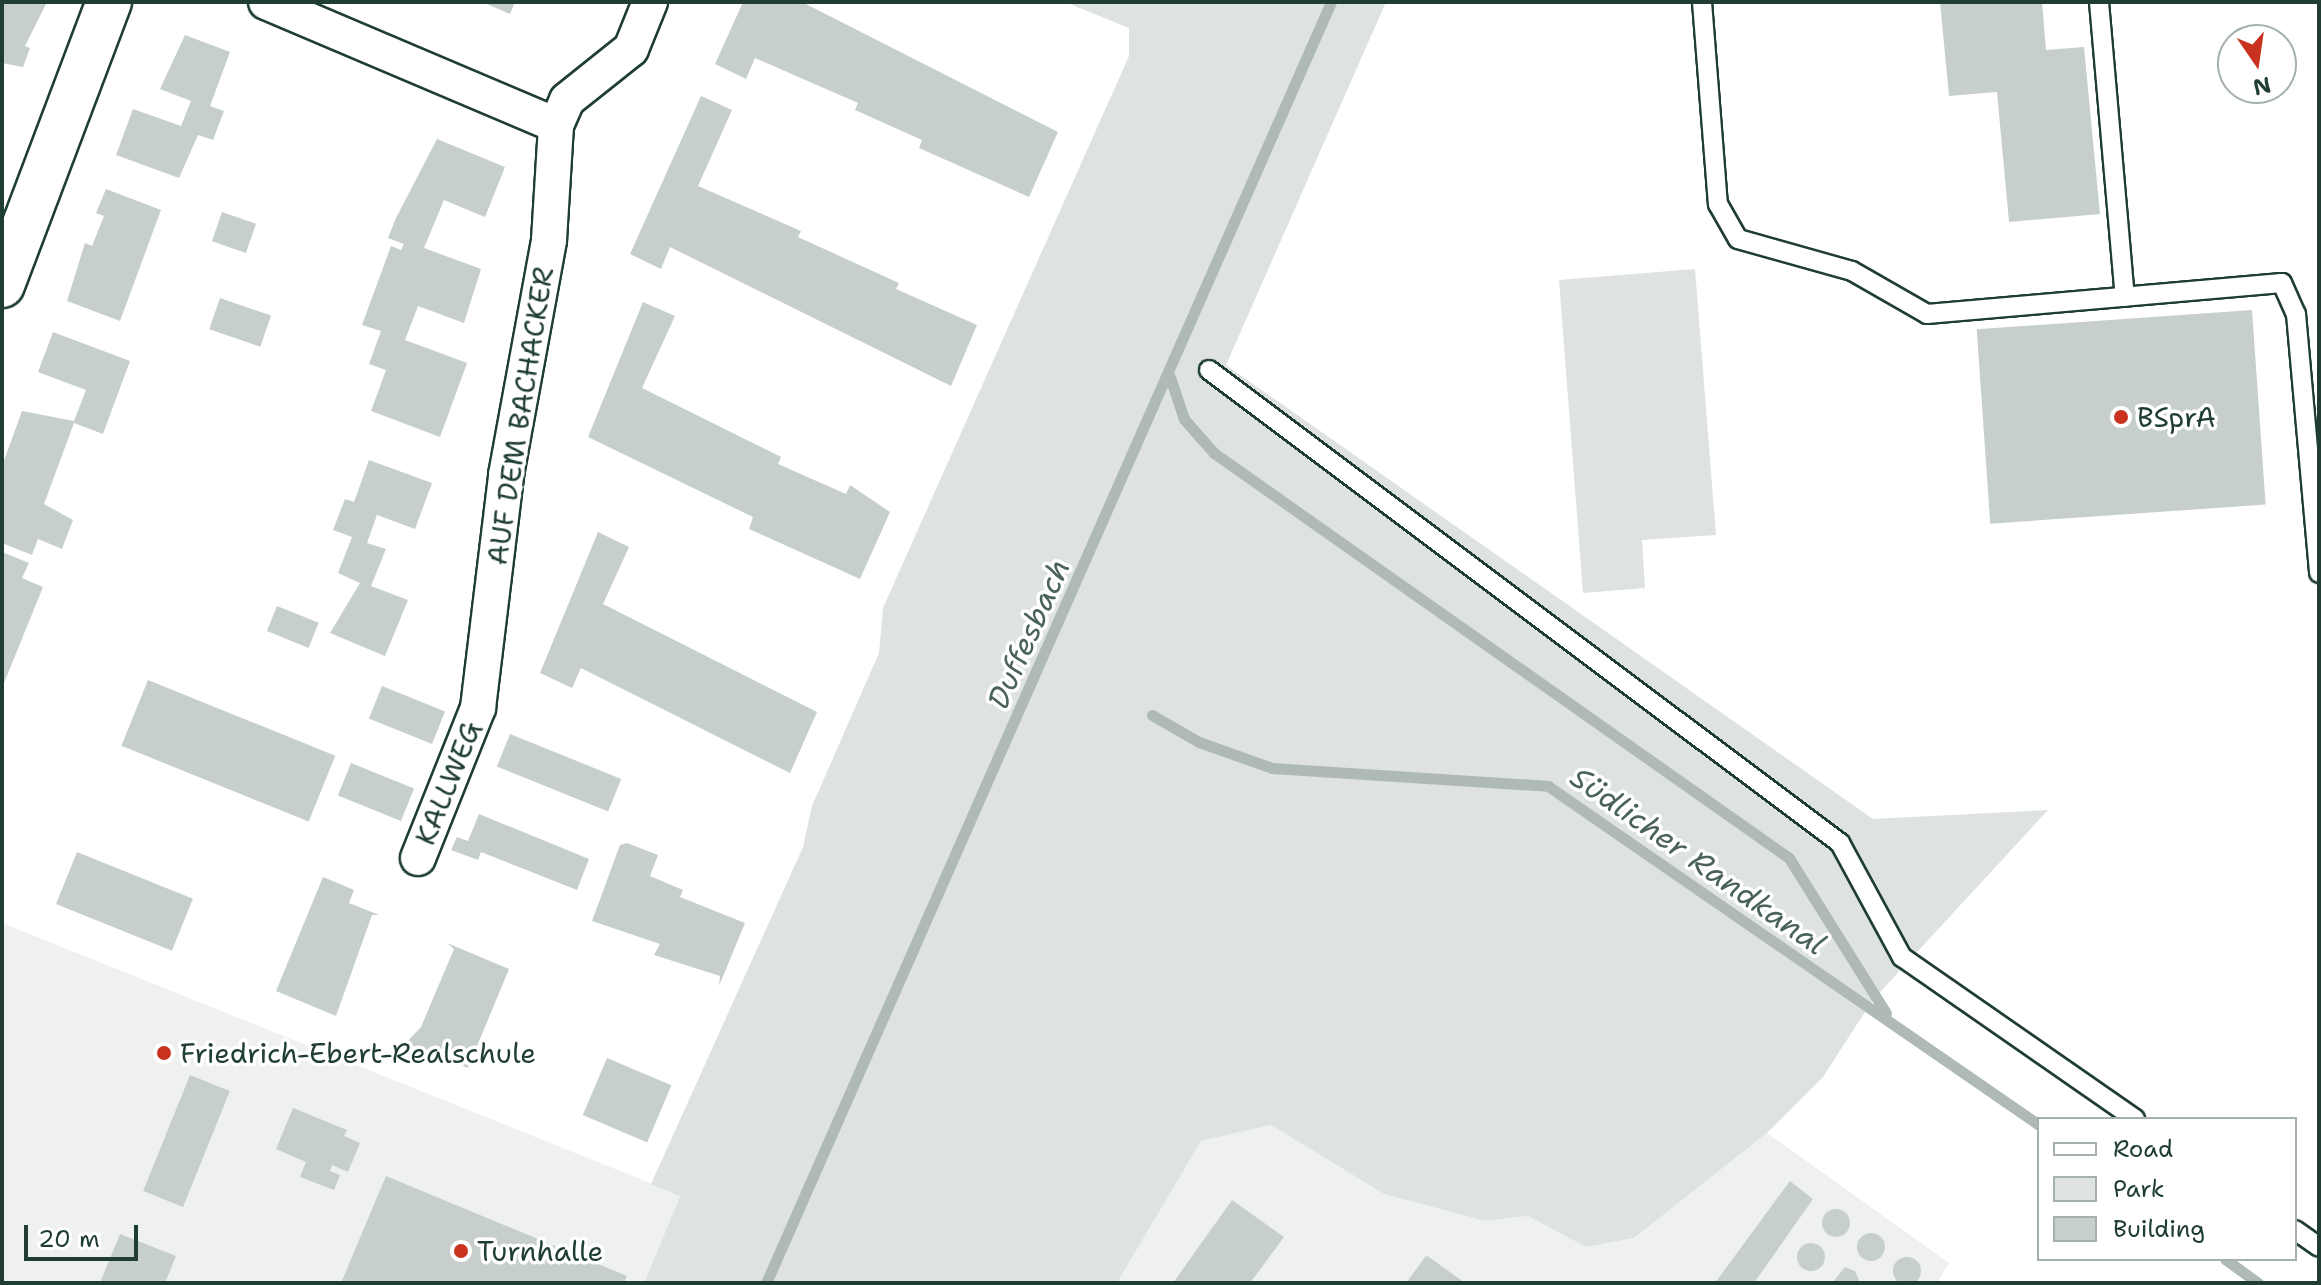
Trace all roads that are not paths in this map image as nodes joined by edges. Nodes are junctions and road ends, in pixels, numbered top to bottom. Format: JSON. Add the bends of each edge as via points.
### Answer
{"nodes":[{"id":1,"x":109,"y":2,"type":"edge"},
{"id":2,"x":266,"y":2,"type":"edge"},
{"id":3,"x":650,"y":2,"type":"edge"},
{"id":4,"x":1702,"y":2,"type":"edge"},
{"id":5,"x":2099,"y":2,"type":"edge"},
{"id":6,"x":556,"y":125,"type":"junction"},
{"id":7,"x":2,"y":285,"type":"edge"},
{"id":8,"x":2125,"y":297,"type":"junction"},
{"id":9,"x":1209,"y":370,"type":"dead end"},
{"id":10,"x":2319,"y":573,"type":"edge"},
{"id":11,"x":478,"y":708,"type":"joint"},
{"id":12,"x":418,"y":858,"type":"dead end"},
{"id":13,"x":2132,"y":1117,"type":"edge"},
{"id":14,"x":2297,"y":1231,"type":"edge"},
{"id":15,"x":2319,"y":1247,"type":"edge"}],
"edges":[{"from":1,"to":7,"type":"street"},
{"from":2,"to":6,"type":"street"},
{"from":3,"to":6,"type":"street","name":"AUF DEM BACHACKER","via":[[631,49],[567,100]]},
{"from":4,"to":8,"type":"lane","via":[[1718,204],[1738,239],[1852,271],[1927,314]]},
{"from":5,"to":8,"type":"lane"},
{"from":6,"to":11,"type":"street","name":"AUF DEM BACHACKER","via":[[549,240],[506,475]]},
{"from":8,"to":10,"type":"lane","via":[[2282,283],[2291,295]]},
{"from":9,"to":13,"type":"lane","via":[[1840,843],[1902,957]]},
{"from":11,"to":12,"type":"street","name":"KALLWEG"},
{"from":14,"to":15,"type":"lane"}]}
